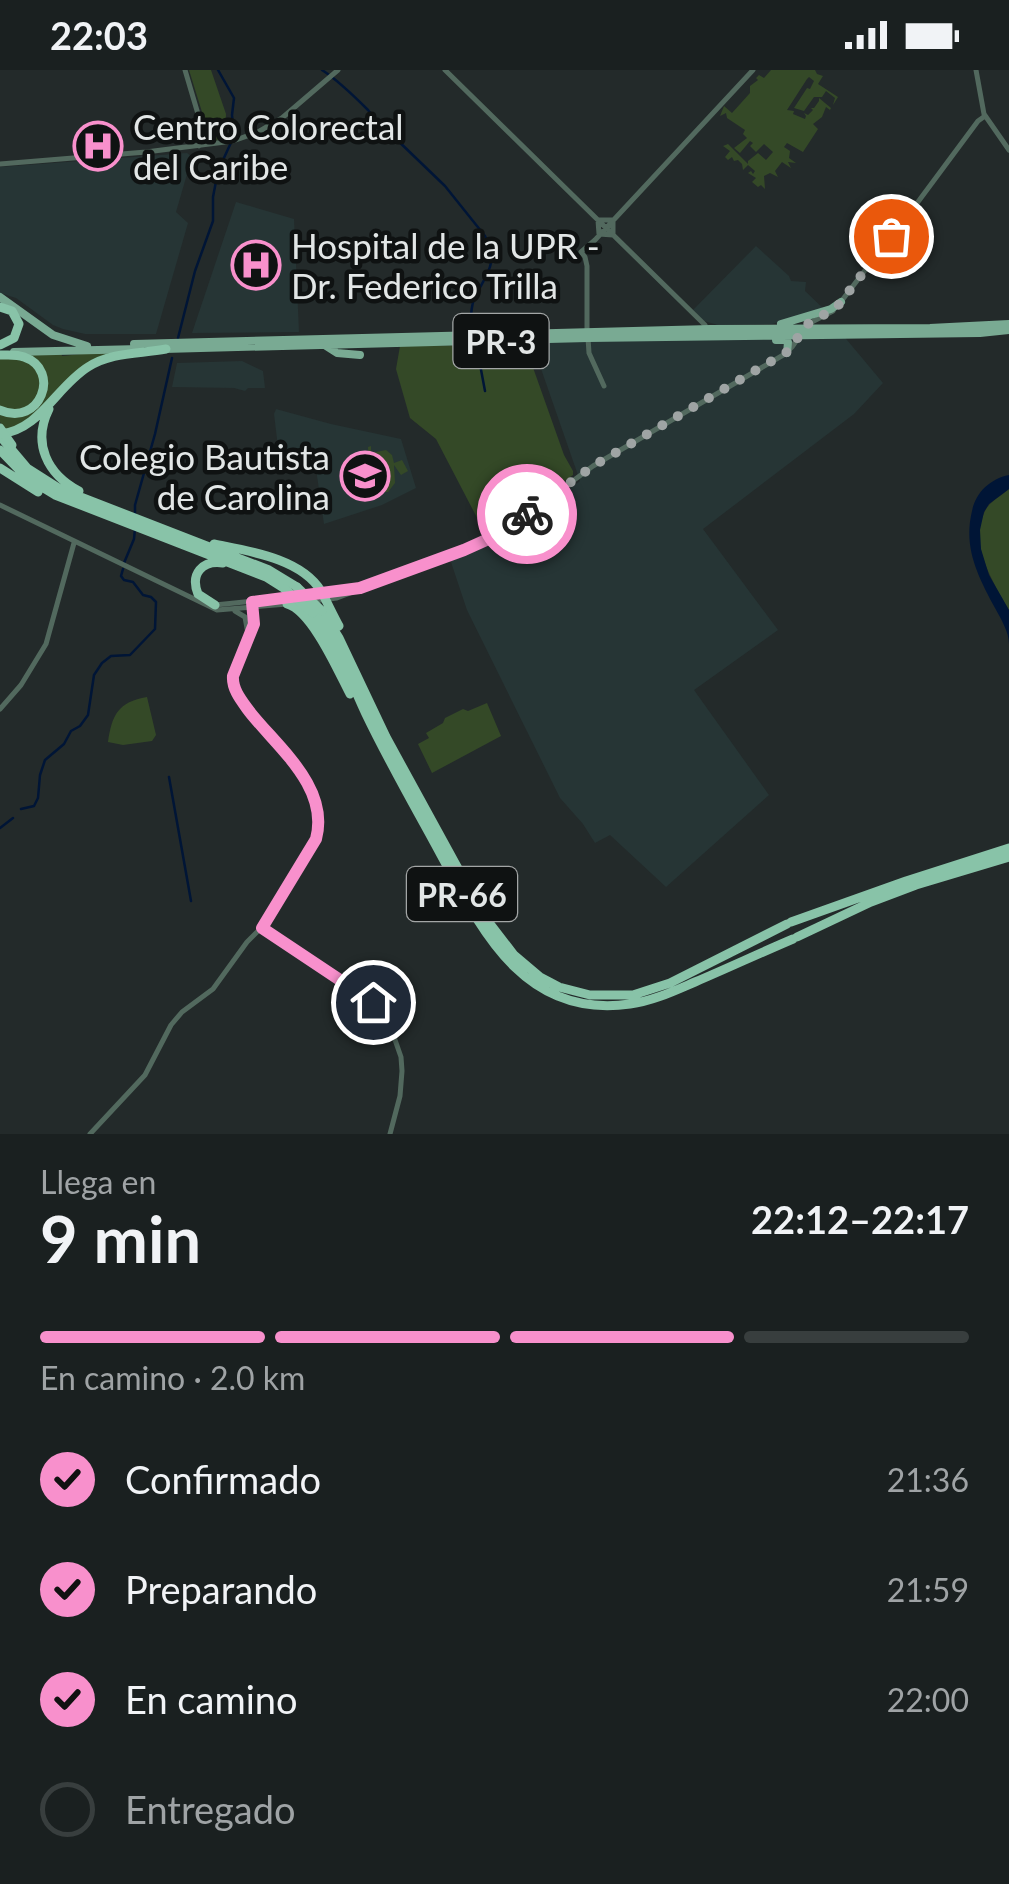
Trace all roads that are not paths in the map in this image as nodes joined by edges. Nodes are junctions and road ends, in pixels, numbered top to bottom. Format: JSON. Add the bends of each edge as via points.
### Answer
{"nodes":[{"id":1,"x":185,"y":70,"type":"edge"},
{"id":2,"x":445,"y":70,"type":"edge"},
{"id":3,"x":753,"y":70,"type":"edge"},
{"id":4,"x":976,"y":70,"type":"edge"},
{"id":5,"x":333,"y":74,"type":"edge"},
{"id":6,"x":985,"y":116,"type":"junction"},
{"id":7,"x":993,"y":125,"type":"junction"},
{"id":8,"x":974,"y":126,"type":"junction"},
{"id":9,"x":199,"y":146,"type":"junction"},
{"id":10,"x":1009,"y":150,"type":"edge"},
{"id":11,"x":0,"y":164,"type":"edge"},
{"id":12,"x":598,"y":220,"type":"junction"},
{"id":13,"x":613,"y":220,"type":"junction"},
{"id":14,"x":606,"y":228,"type":"junction"},
{"id":15,"x":614,"y":236,"type":"junction"},
{"id":16,"x":596,"y":237,"type":"junction"},
{"id":17,"x":2,"y":302,"type":"edge"},
{"id":18,"x":838,"y":305,"type":"junction"},
{"id":19,"x":696,"y":318,"type":"junction"},
{"id":20,"x":840,"y":327,"type":"junction"},
{"id":21,"x":1009,"y":327,"type":"edge"},
{"id":22,"x":766,"y":328,"type":"junction"},
{"id":23,"x":692,"y":329,"type":"junction"},
{"id":24,"x":588,"y":331,"type":"junction"},
{"id":25,"x":707,"y":333,"type":"junction"},
{"id":26,"x":800,"y":336,"type":"junction"},
{"id":27,"x":87,"y":346,"type":"junction"},
{"id":28,"x":326,"y":346,"type":"junction"},
{"id":29,"x":232,"y":348,"type":"junction"},
{"id":30,"x":166,"y":349,"type":"junction"},
{"id":31,"x":0,"y":350,"type":"edge"},
{"id":32,"x":787,"y":352,"type":"junction"},
{"id":33,"x":264,"y":355,"type":"dead end"},
{"id":34,"x":360,"y":355,"type":"dead end"},
{"id":35,"x":604,"y":386,"type":"dead end"},
{"id":36,"x":63,"y":389,"type":"junction"},
{"id":37,"x":0,"y":410,"type":"edge"},
{"id":38,"x":3,"y":439,"type":"edge"},
{"id":39,"x":0,"y":470,"type":"edge"},
{"id":40,"x":98,"y":504,"type":"junction"},
{"id":41,"x":0,"y":505,"type":"edge"},
{"id":42,"x":121,"y":517,"type":"junction"},
{"id":43,"x":146,"y":527,"type":"junction"},
{"id":44,"x":173,"y":533,"type":"junction"},
{"id":45,"x":74,"y":542,"type":"junction"},
{"id":46,"x":232,"y":564,"type":"junction"},
{"id":47,"x":291,"y":588,"type":"junction"},
{"id":48,"x":360,"y":588,"type":"junction"},
{"id":49,"x":324,"y":597,"type":"junction"},
{"id":50,"x":337,"y":598,"type":"junction"},
{"id":51,"x":192,"y":599,"type":"junction"},
{"id":52,"x":287,"y":604,"type":"junction"},
{"id":53,"x":215,"y":605,"type":"junction"},
{"id":54,"x":252,"y":605,"type":"junction"},
{"id":55,"x":264,"y":606,"type":"junction"},
{"id":56,"x":232,"y":610,"type":"junction"},
{"id":57,"x":322,"y":612,"type":"junction"},
{"id":58,"x":254,"y":624,"type":"junction"},
{"id":59,"x":248,"y":638,"type":"junction"},
{"id":60,"x":0,"y":709,"type":"edge"},
{"id":61,"x":394,"y":770,"type":"junction"},
{"id":62,"x":1009,"y":848,"type":"edge"},
{"id":63,"x":1009,"y":856,"type":"edge"},
{"id":64,"x":270,"y":918,"type":"junction"},
{"id":65,"x":262,"y":928,"type":"junction"},
{"id":66,"x":272,"y":933,"type":"junction"},
{"id":67,"x":256,"y":934,"type":"junction"},
{"id":68,"x":723,"y":963,"type":"junction"},
{"id":69,"x":90,"y":1134,"type":"edge"},
{"id":70,"x":390,"y":1134,"type":"edge"}],
"edges":[{"from":1,"to":9,"type":"street"},
{"from":2,"to":12,"type":"street"},
{"from":3,"to":13,"type":"street"},
{"from":4,"to":6,"type":"street"},
{"from":5,"to":9,"type":"street","via":[[251,135]]},
{"from":6,"to":7,"type":"street"},
{"from":6,"to":8,"type":"street"},
{"from":7,"to":8,"type":"street"},
{"from":7,"to":10,"type":"street"},
{"from":8,"to":18,"type":"street"},
{"from":9,"to":11,"type":"street"},
{"from":12,"to":13,"type":"street"},
{"from":12,"to":14,"type":"street"},
{"from":12,"to":16,"type":"street"},
{"from":13,"to":14,"type":"street"},
{"from":13,"to":15,"type":"street"},
{"from":14,"to":15,"type":"street"},
{"from":14,"to":16,"type":"street"},
{"from":15,"to":16,"type":"street"},
{"from":15,"to":19,"type":"street"},
{"from":15,"to":25,"type":"street"},
{"from":16,"to":24,"type":"street","via":[[583,252]]},
{"from":17,"to":27,"type":"main road","via":[[53,335]]},
{"from":17,"to":31,"type":"highway","via":[[19,324]]},
{"from":18,"to":20,"type":"main road"},
{"from":18,"to":22,"type":"main road"},
{"from":18,"to":26,"type":"street"},
{"from":19,"to":23,"type":"main road"},
{"from":19,"to":25,"type":"street"},
{"from":20,"to":21,"type":"main road","number":"PR-3"},
{"from":20,"to":26,"type":"main road","number":"PR-3"},
{"from":21,"to":26,"type":"main road","number":"PR-3"},
{"from":22,"to":25,"type":"main road","number":"PR-3"},
{"from":22,"to":26,"type":"main road","number":"PR-3"},
{"from":23,"to":24,"type":"main road","number":"PR-3"},
{"from":23,"to":25,"type":"main road","number":"PR-3"},
{"from":24,"to":25,"type":"main road","number":"PR-3","via":[[658,342]]},
{"from":24,"to":27,"type":"main road","number":"PR-3"},
{"from":24,"to":28,"type":"main road","number":"PR-3"},
{"from":24,"to":35,"type":"street"},
{"from":25,"to":26,"type":"main road","number":"PR-3"},
{"from":25,"to":32,"type":"main road","via":[[784,340]]},
{"from":26,"to":32,"type":"street"},
{"from":27,"to":31,"type":"main road","number":"PR-3"},
{"from":28,"to":29,"type":"main road","number":"PR-3"},
{"from":28,"to":34,"type":"main road"},
{"from":29,"to":30,"type":"main road","number":"PR-3"},
{"from":29,"to":33,"type":"main road"},
{"from":30,"to":31,"type":"main road","number":"PR-3"},
{"from":30,"to":36,"type":"highway","via":[[99,360]]},
{"from":31,"to":37,"type":"highway","via":[[29,359],[44,384],[28,411]]},
{"from":32,"to":48,"type":"street","via":[[580,474],[504,532]]},
{"from":36,"to":38,"type":"highway"},
{"from":36,"to":40,"type":"highway","via":[[44,421],[44,452],[59,478]]},
{"from":38,"to":40,"type":"highway","via":[[44,474]]},
{"from":38,"to":42,"type":"highway","number":"PR-66","via":[[18,471],[40,488]]},
{"from":39,"to":42,"type":"highway","via":[[58,501],[112,521]]},
{"from":40,"to":42,"type":"highway","number":"PR-66"},
{"from":41,"to":45,"type":"street"},
{"from":42,"to":43,"type":"highway","number":"PR-66"},
{"from":43,"to":44,"type":"highway","number":"PR-66"},
{"from":43,"to":46,"type":"highway","number":"PR-66"},
{"from":44,"to":47,"type":"highway","number":"PR-66","via":[[269,570]]},
{"from":44,"to":49,"type":"highway","via":[[278,559]]},
{"from":45,"to":51,"type":"street"},
{"from":45,"to":60,"type":"street","via":[[46,644]]},
{"from":46,"to":47,"type":"highway","number":"PR-66"},
{"from":46,"to":53,"type":"highway","via":[[210,563],[196,575],[198,594]]},
{"from":47,"to":57,"type":"highway","number":"PR-66","bridge":true},
{"from":48,"to":49,"type":"street"},
{"from":48,"to":50,"type":"street"},
{"from":49,"to":50,"type":"street"},
{"from":49,"to":52,"type":"street"},
{"from":49,"to":54,"type":"street"},
{"from":49,"to":57,"type":"highway"},
{"from":50,"to":57,"type":"highway"},
{"from":51,"to":53,"type":"street"},
{"from":51,"to":56,"type":"street"},
{"from":52,"to":55,"type":"street"},
{"from":52,"to":61,"type":"highway","via":[[319,638]]},
{"from":53,"to":54,"type":"street"},
{"from":54,"to":55,"type":"street"},
{"from":54,"to":56,"type":"street"},
{"from":54,"to":58,"type":"street"},
{"from":55,"to":58,"type":"street"},
{"from":56,"to":59,"type":"street","via":[[245,617]]},
{"from":57,"to":61,"type":"highway","number":"PR-66"},
{"from":57,"to":68,"type":"highway","number":"PR-66","via":[[484,916],[534,972],[571,991],[619,996]]},
{"from":58,"to":59,"type":"street"},
{"from":59,"to":64,"type":"street","via":[[233,685],[311,788],[317,810],[316,839]]},
{"from":61,"to":68,"type":"highway","number":"PR-66","via":[[480,927],[507,962],[537,985],[582,1002],[622,1005],[656,998]]},
{"from":62,"to":68,"type":"highway","number":"PR-66","via":[[789,924]]},
{"from":63,"to":68,"type":"highway","number":"PR-66","via":[[916,885]]},
{"from":64,"to":65,"type":"street"},
{"from":64,"to":66,"type":"street"},
{"from":65,"to":66,"type":"street"},
{"from":65,"to":67,"type":"street"},
{"from":66,"to":67,"type":"street"},
{"from":66,"to":70,"type":"street","via":[[377,1006],[402,1071]]},
{"from":67,"to":69,"type":"street","via":[[213,989],[171,1025],[145,1074]]}]}
